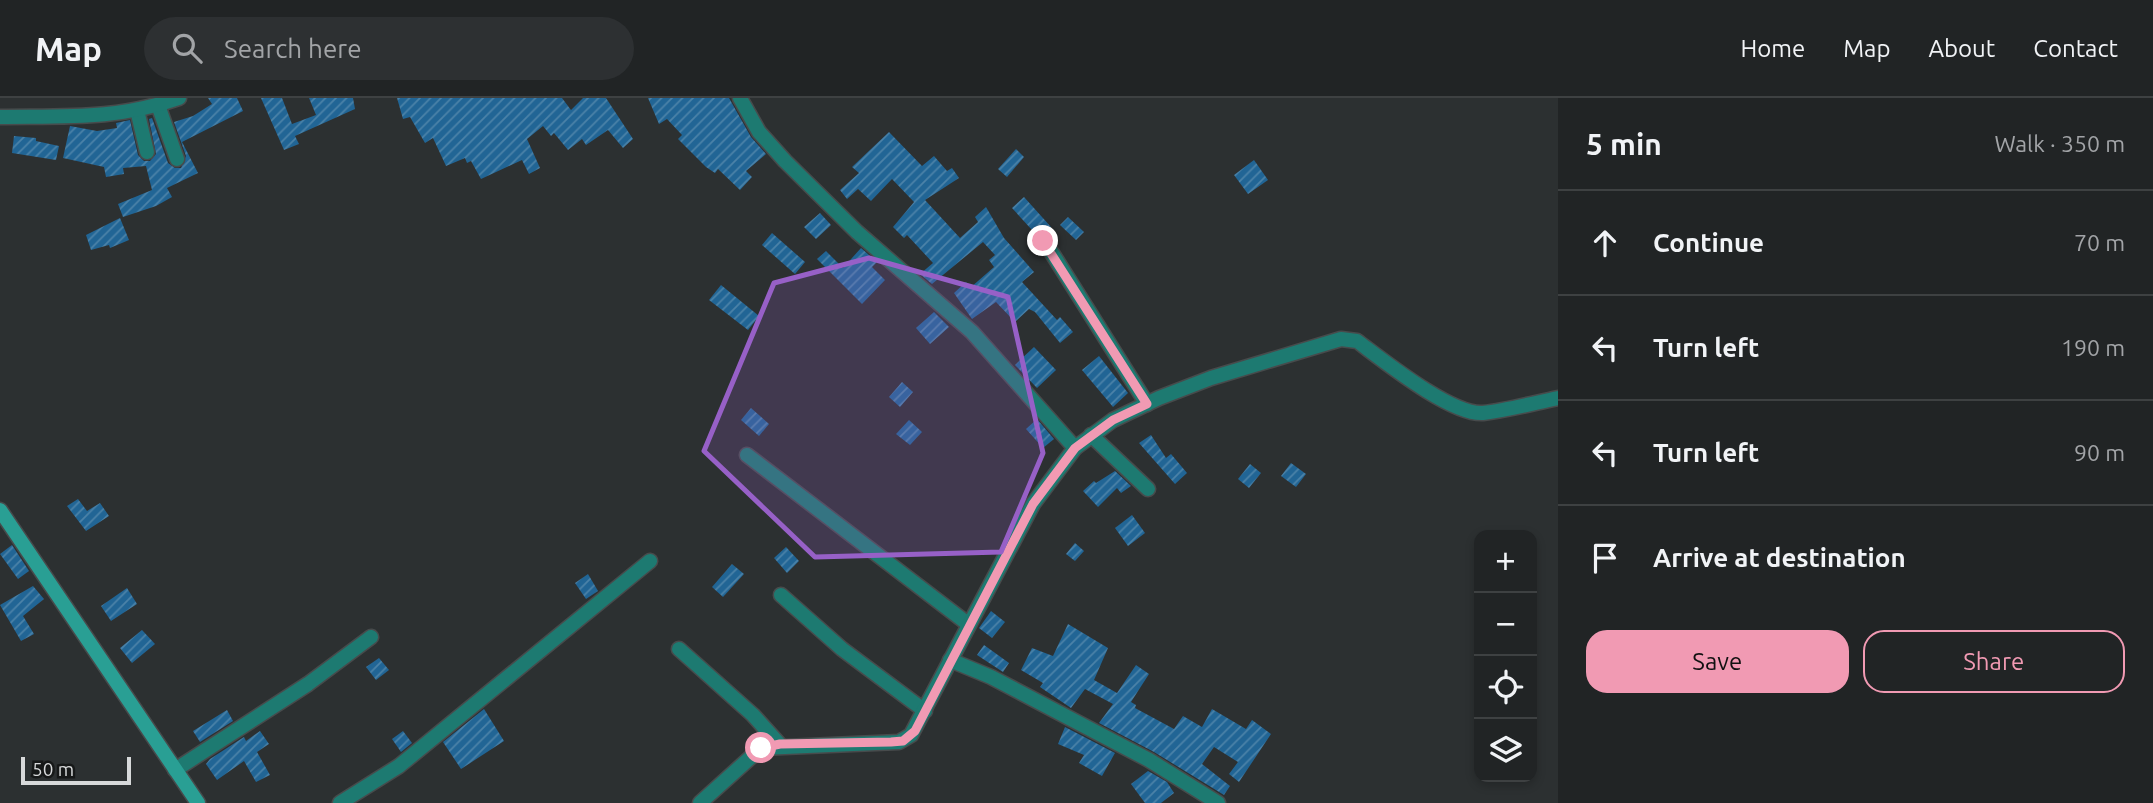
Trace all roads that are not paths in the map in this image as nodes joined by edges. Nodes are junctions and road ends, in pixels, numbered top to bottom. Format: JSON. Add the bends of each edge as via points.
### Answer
{"nodes":[{"id":1,"x":179,"y":98,"type":"edge"},
{"id":2,"x":740,"y":98,"type":"edge"},
{"id":3,"x":158,"y":105,"type":"junction"},
{"id":4,"x":137,"y":110,"type":"junction"},
{"id":5,"x":0,"y":117,"type":"edge"},
{"id":6,"x":147,"y":152,"type":"dead end"},
{"id":7,"x":177,"y":159,"type":"dead end"},
{"id":8,"x":1036,"y":238,"type":"dead end"},
{"id":9,"x":1558,"y":398,"type":"edge"},
{"id":10,"x":1147,"y":404,"type":"junction"},
{"id":11,"x":1091,"y":435,"type":"junction"},
{"id":12,"x":1075,"y":448,"type":"junction"},
{"id":13,"x":747,"y":455,"type":"dead end"},
{"id":14,"x":1148,"y":489,"type":"dead end"},
{"id":15,"x":0,"y":510,"type":"edge"},
{"id":16,"x":650,"y":561,"type":"dead end"},
{"id":17,"x":781,"y":595,"type":"dead end"},
{"id":18,"x":968,"y":624,"type":"junction"},
{"id":19,"x":371,"y":637,"type":"dead end"},
{"id":20,"x":679,"y":649,"type":"dead end"},
{"id":21,"x":950,"y":660,"type":"junction"},
{"id":22,"x":925,"y":711,"type":"junction"},
{"id":23,"x":780,"y":744,"type":"junction"},
{"id":24,"x":175,"y":770,"type":"junction"},
{"id":25,"x":198,"y":803,"type":"edge"},
{"id":26,"x":340,"y":803,"type":"edge"},
{"id":27,"x":700,"y":803,"type":"edge"},
{"id":28,"x":1218,"y":803,"type":"edge"}],
"edges":[{"from":1,"to":3,"type":"street"},
{"from":2,"to":12,"type":"street","via":[[766,142],[857,232],[972,332]]},
{"from":3,"to":4,"type":"street"},
{"from":3,"to":7,"type":"street"},
{"from":4,"to":5,"type":"street","via":[[84,118]]},
{"from":4,"to":6,"type":"street"},
{"from":8,"to":10,"type":"street","via":[[1050,250]]},
{"from":9,"to":10,"type":"street","via":[[1482,413],[1464,410],[1443,401],[1357,341],[1342,339],[1210,378]]},
{"from":10,"to":11,"type":"street"},
{"from":11,"to":12,"type":"street"},
{"from":11,"to":14,"type":"street"},
{"from":12,"to":18,"type":"street","via":[[1033,504]]},
{"from":13,"to":18,"type":"street"},
{"from":15,"to":24,"type":"street"},
{"from":16,"to":26,"type":"street","via":[[399,766]]},
{"from":17,"to":22,"type":"street","via":[[842,649]]},
{"from":18,"to":21,"type":"street"},
{"from":19,"to":24,"type":"street","via":[[308,684]]},
{"from":20,"to":23,"type":"street"},
{"from":21,"to":22,"type":"street"},
{"from":21,"to":28,"type":"street","via":[[1149,760]]},
{"from":22,"to":23,"type":"street","via":[[915,731],[899,742]]},
{"from":23,"to":27,"type":"street","via":[[761,748]]},
{"from":24,"to":25,"type":"street"}]}
